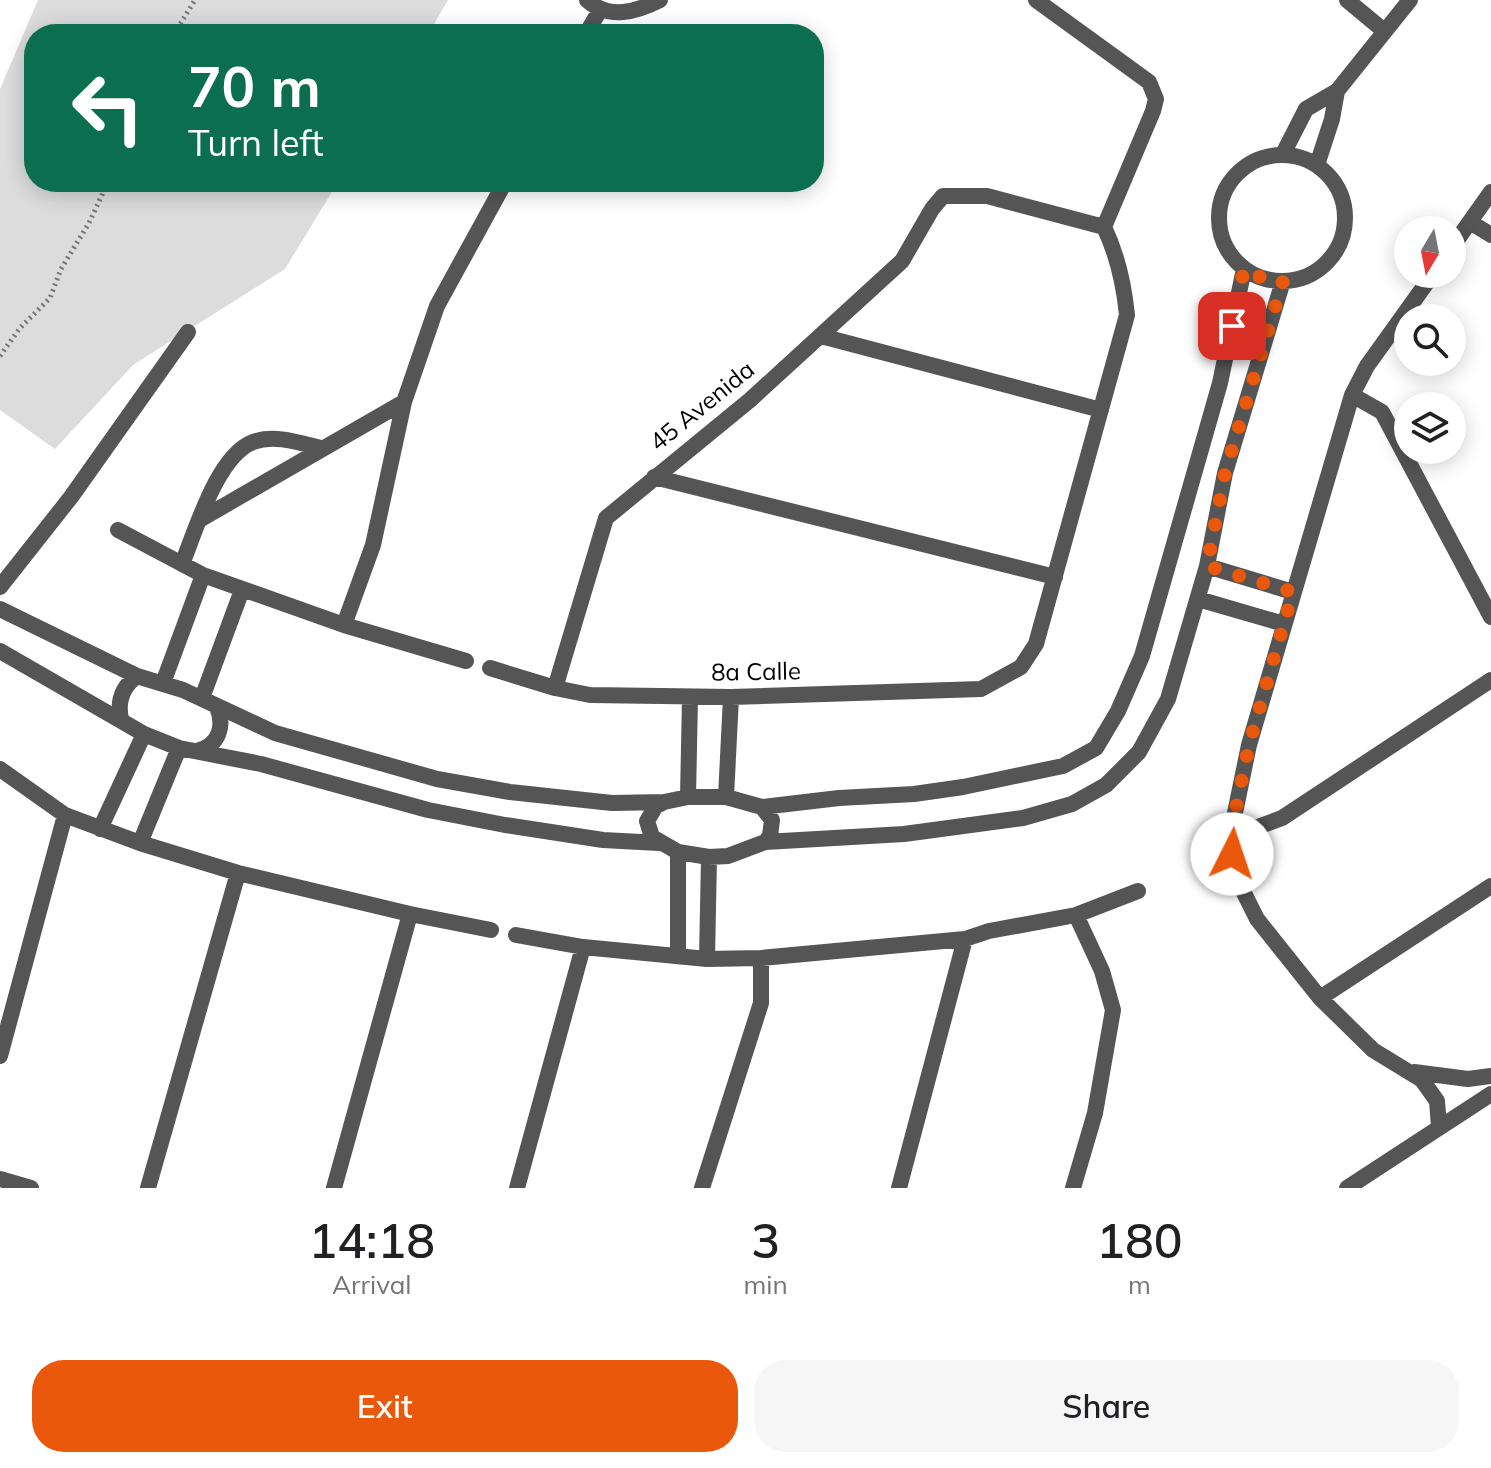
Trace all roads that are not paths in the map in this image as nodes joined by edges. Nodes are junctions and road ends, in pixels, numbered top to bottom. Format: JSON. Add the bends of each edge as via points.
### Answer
{"nodes":[{"id":1,"x":660,"y":0,"type":"edge"},
{"id":2,"x":1036,"y":0,"type":"edge"},
{"id":3,"x":1347,"y":0,"type":"edge"},
{"id":4,"x":1410,"y":0,"type":"edge"},
{"id":5,"x":593,"y":5,"type":"edge"},
{"id":6,"x":1383,"y":30,"type":"junction"},
{"id":7,"x":1337,"y":91,"type":"junction"},
{"id":8,"x":1283,"y":154,"type":"junction"},
{"id":9,"x":1317,"y":165,"type":"junction"},
{"id":10,"x":500,"y":192,"type":"edge"},
{"id":11,"x":1491,"y":192,"type":"edge"},
{"id":12,"x":1470,"y":222,"type":"junction"},
{"id":13,"x":1104,"y":227,"type":"junction"},
{"id":14,"x":1466,"y":228,"type":"edge"},
{"id":15,"x":1491,"y":235,"type":"edge"},
{"id":16,"x":1244,"y":269,"type":"junction"},
{"id":17,"x":1283,"y":281,"type":"junction"},
{"id":18,"x":1423,"y":288,"type":"edge"},
{"id":19,"x":188,"y":332,"type":"dead end"},
{"id":20,"x":821,"y":336,"type":"junction"},
{"id":21,"x":1352,"y":395,"type":"junction"},
{"id":22,"x":404,"y":402,"type":"junction"},
{"id":23,"x":1101,"y":410,"type":"junction"},
{"id":24,"x":321,"y":448,"type":"junction"},
{"id":25,"x":654,"y":477,"type":"junction"},
{"id":26,"x":201,"y":519,"type":"junction"},
{"id":27,"x":118,"y":530,"type":"dead end"},
{"id":28,"x":182,"y":564,"type":"junction"},
{"id":29,"x":1207,"y":566,"type":"junction"},
{"id":30,"x":203,"y":575,"type":"junction"},
{"id":31,"x":1055,"y":577,"type":"junction"},
{"id":32,"x":0,"y":587,"type":"edge"},
{"id":33,"x":242,"y":590,"type":"junction"},
{"id":34,"x":1293,"y":592,"type":"junction"},
{"id":35,"x":1198,"y":599,"type":"junction"},
{"id":36,"x":0,"y":609,"type":"edge"},
{"id":37,"x":1491,"y":617,"type":"edge"},
{"id":38,"x":1284,"y":624,"type":"junction"},
{"id":39,"x":344,"y":625,"type":"junction"},
{"id":40,"x":0,"y":651,"type":"edge"},
{"id":41,"x":466,"y":661,"type":"dead end"},
{"id":42,"x":490,"y":668,"type":"dead end"},
{"id":43,"x":137,"y":676,"type":"junction"},
{"id":44,"x":1491,"y":680,"type":"edge"},
{"id":45,"x":163,"y":683,"type":"junction"},
{"id":46,"x":555,"y":688,"type":"junction"},
{"id":47,"x":731,"y":697,"type":"junction"},
{"id":48,"x":690,"y":698,"type":"junction"},
{"id":49,"x":210,"y":703,"type":"junction"},
{"id":50,"x":121,"y":719,"type":"junction"},
{"id":51,"x":144,"y":734,"type":"junction"},
{"id":52,"x":179,"y":748,"type":"junction"},
{"id":53,"x":197,"y":751,"type":"junction"},
{"id":54,"x":0,"y":769,"type":"edge"},
{"id":55,"x":688,"y":797,"type":"junction"},
{"id":56,"x":726,"y":797,"type":"junction"},
{"id":57,"x":664,"y":802,"type":"junction"},
{"id":58,"x":762,"y":807,"type":"junction"},
{"id":59,"x":65,"y":815,"type":"junction"},
{"id":60,"x":100,"y":829,"type":"junction"},
{"id":61,"x":1230,"y":837,"type":"junction"},
{"id":62,"x":765,"y":842,"type":"junction"},
{"id":63,"x":140,"y":843,"type":"junction"},
{"id":64,"x":659,"y":843,"type":"junction"},
{"id":65,"x":678,"y":852,"type":"junction"},
{"id":66,"x":709,"y":857,"type":"junction"},
{"id":67,"x":238,"y":873,"type":"junction"},
{"id":68,"x":1491,"y":886,"type":"edge"},
{"id":69,"x":1138,"y":891,"type":"dead end"},
{"id":70,"x":410,"y":914,"type":"junction"},
{"id":71,"x":1076,"y":915,"type":"junction"},
{"id":72,"x":491,"y":930,"type":"dead end"},
{"id":73,"x":516,"y":935,"type":"dead end"},
{"id":74,"x":965,"y":939,"type":"junction"},
{"id":75,"x":583,"y":947,"type":"junction"},
{"id":76,"x":678,"y":956,"type":"junction"},
{"id":77,"x":761,"y":958,"type":"junction"},
{"id":78,"x":707,"y":959,"type":"junction"},
{"id":79,"x":1320,"y":998,"type":"junction"},
{"id":80,"x":0,"y":1056,"type":"edge"},
{"id":81,"x":1412,"y":1071,"type":"junction"},
{"id":82,"x":1491,"y":1076,"type":"edge"},
{"id":83,"x":1491,"y":1094,"type":"edge"},
{"id":84,"x":1439,"y":1127,"type":"junction"},
{"id":85,"x":0,"y":1179,"type":"edge"},
{"id":86,"x":31,"y":1188,"type":"edge"},
{"id":87,"x":148,"y":1188,"type":"edge"},
{"id":88,"x":334,"y":1188,"type":"edge"},
{"id":89,"x":517,"y":1188,"type":"edge"},
{"id":90,"x":702,"y":1188,"type":"edge"},
{"id":91,"x":899,"y":1188,"type":"edge"},
{"id":92,"x":1073,"y":1188,"type":"edge"},
{"id":93,"x":1347,"y":1188,"type":"edge"}],
"edges":[{"from":1,"to":5,"type":"street","via":[[622,13]]},
{"from":2,"to":13,"type":"street","via":[[1149,82],[1154,93],[1153,111]]},
{"from":3,"to":6,"type":"street"},
{"from":4,"to":6,"type":"street"},
{"from":6,"to":7,"type":"street"},
{"from":7,"to":8,"type":"street","via":[[1306,109]]},
{"from":7,"to":9,"type":"street"},
{"from":8,"to":9,"type":"street"},
{"from":8,"to":16,"type":"street","via":[[1257,159],[1235,174],[1221,197],[1218,224],[1226,249]]},
{"from":9,"to":17,"type":"street","via":[[1334,181],[1343,201],[1345,225],[1339,246],[1325,265],[1305,277]]},
{"from":10,"to":22,"type":"street","via":[[437,306]]},
{"from":11,"to":12,"type":"street"},
{"from":12,"to":14,"type":"street"},
{"from":12,"to":15,"type":"street"},
{"from":13,"to":20,"type":"street","name":"45 Avenida","via":[[987,196],[943,196],[902,261]]},
{"from":13,"to":23,"type":"street","via":[[1127,315]]},
{"from":16,"to":17,"type":"street"},
{"from":16,"to":58,"type":"street","via":[[1220,383],[1142,656],[1096,748],[1063,766],[963,787]]},
{"from":17,"to":29,"type":"street","via":[[1225,473]]},
{"from":18,"to":21,"type":"street"},
{"from":19,"to":32,"type":"street"},
{"from":20,"to":23,"type":"street"},
{"from":20,"to":25,"type":"street","name":"45 Avenida"},
{"from":21,"to":34,"type":"street"},
{"from":21,"to":37,"type":"street","via":[[1382,412]]},
{"from":22,"to":24,"type":"street"},
{"from":22,"to":39,"type":"street","via":[[373,545]]},
{"from":23,"to":31,"type":"street"},
{"from":24,"to":26,"type":"street"},
{"from":24,"to":26,"type":"street","via":[[274,440],[239,450],[220,474]]},
{"from":25,"to":31,"type":"street"},
{"from":25,"to":46,"type":"street","name":"45 Avenida","via":[[606,518]]},
{"from":26,"to":28,"type":"street"},
{"from":27,"to":28,"type":"street"},
{"from":28,"to":30,"type":"street"},
{"from":29,"to":34,"type":"street"},
{"from":29,"to":35,"type":"street"},
{"from":30,"to":33,"type":"street"},
{"from":30,"to":45,"type":"street"},
{"from":31,"to":47,"type":"street","name":"8a Calle","via":[[1036,644],[1021,667],[981,689]]},
{"from":33,"to":39,"type":"street"},
{"from":33,"to":49,"type":"street"},
{"from":34,"to":38,"type":"street"},
{"from":35,"to":38,"type":"street"},
{"from":35,"to":62,"type":"street","via":[[1168,699],[1139,752],[1106,785],[1072,804],[1023,818],[904,834]]},
{"from":36,"to":43,"type":"street"},
{"from":38,"to":61,"type":"street","via":[[1249,745]]},
{"from":39,"to":41,"type":"street"},
{"from":40,"to":50,"type":"street"},
{"from":42,"to":46,"type":"street","name":"8a Calle"},
{"from":43,"to":45,"type":"street"},
{"from":43,"to":50,"type":"street","via":[[123,690]]},
{"from":44,"to":61,"type":"street","via":[[1282,818]]},
{"from":45,"to":49,"type":"street"},
{"from":46,"to":48,"type":"street","name":"8a Calle","via":[[590,695]]},
{"from":47,"to":48,"type":"street","name":"8a Calle"},
{"from":47,"to":56,"type":"street"},
{"from":48,"to":55,"type":"street"},
{"from":49,"to":53,"type":"street","via":[[221,720],[219,734]]},
{"from":49,"to":57,"type":"street","via":[[275,733],[437,779],[612,803]]},
{"from":50,"to":51,"type":"street"},
{"from":51,"to":52,"type":"street"},
{"from":51,"to":60,"type":"street"},
{"from":52,"to":53,"type":"street"},
{"from":52,"to":63,"type":"street"},
{"from":53,"to":64,"type":"street","via":[[428,810],[603,840]]},
{"from":54,"to":59,"type":"street"},
{"from":55,"to":56,"type":"street"},
{"from":55,"to":57,"type":"street"},
{"from":56,"to":58,"type":"street"},
{"from":57,"to":64,"type":"street","via":[[647,821]]},
{"from":58,"to":62,"type":"street","via":[[772,820]]},
{"from":59,"to":60,"type":"street"},
{"from":59,"to":80,"type":"street"},
{"from":60,"to":63,"type":"street"},
{"from":61,"to":79,"type":"street","via":[[1241,887],[1257,919]]},
{"from":62,"to":66,"type":"street","via":[[747,851]]},
{"from":63,"to":67,"type":"street"},
{"from":64,"to":65,"type":"street"},
{"from":65,"to":66,"type":"street"},
{"from":65,"to":76,"type":"street"},
{"from":66,"to":78,"type":"street"},
{"from":67,"to":70,"type":"street"},
{"from":67,"to":87,"type":"street"},
{"from":68,"to":79,"type":"street"},
{"from":69,"to":71,"type":"street"},
{"from":70,"to":72,"type":"street"},
{"from":70,"to":88,"type":"street"},
{"from":71,"to":74,"type":"street"},
{"from":71,"to":92,"type":"street","via":[[1113,1010],[1095,1113]]},
{"from":73,"to":75,"type":"street"},
{"from":74,"to":77,"type":"street"},
{"from":74,"to":91,"type":"street"},
{"from":75,"to":76,"type":"street"},
{"from":75,"to":89,"type":"street"},
{"from":76,"to":78,"type":"street"},
{"from":77,"to":78,"type":"street"},
{"from":77,"to":90,"type":"street","via":[[761,1003]]},
{"from":79,"to":81,"type":"street","via":[[1373,1050]]},
{"from":81,"to":82,"type":"street","via":[[1468,1079]]},
{"from":81,"to":84,"type":"street","via":[[1437,1101]]},
{"from":83,"to":84,"type":"street"},
{"from":84,"to":93,"type":"street"},
{"from":85,"to":86,"type":"street"}]}
